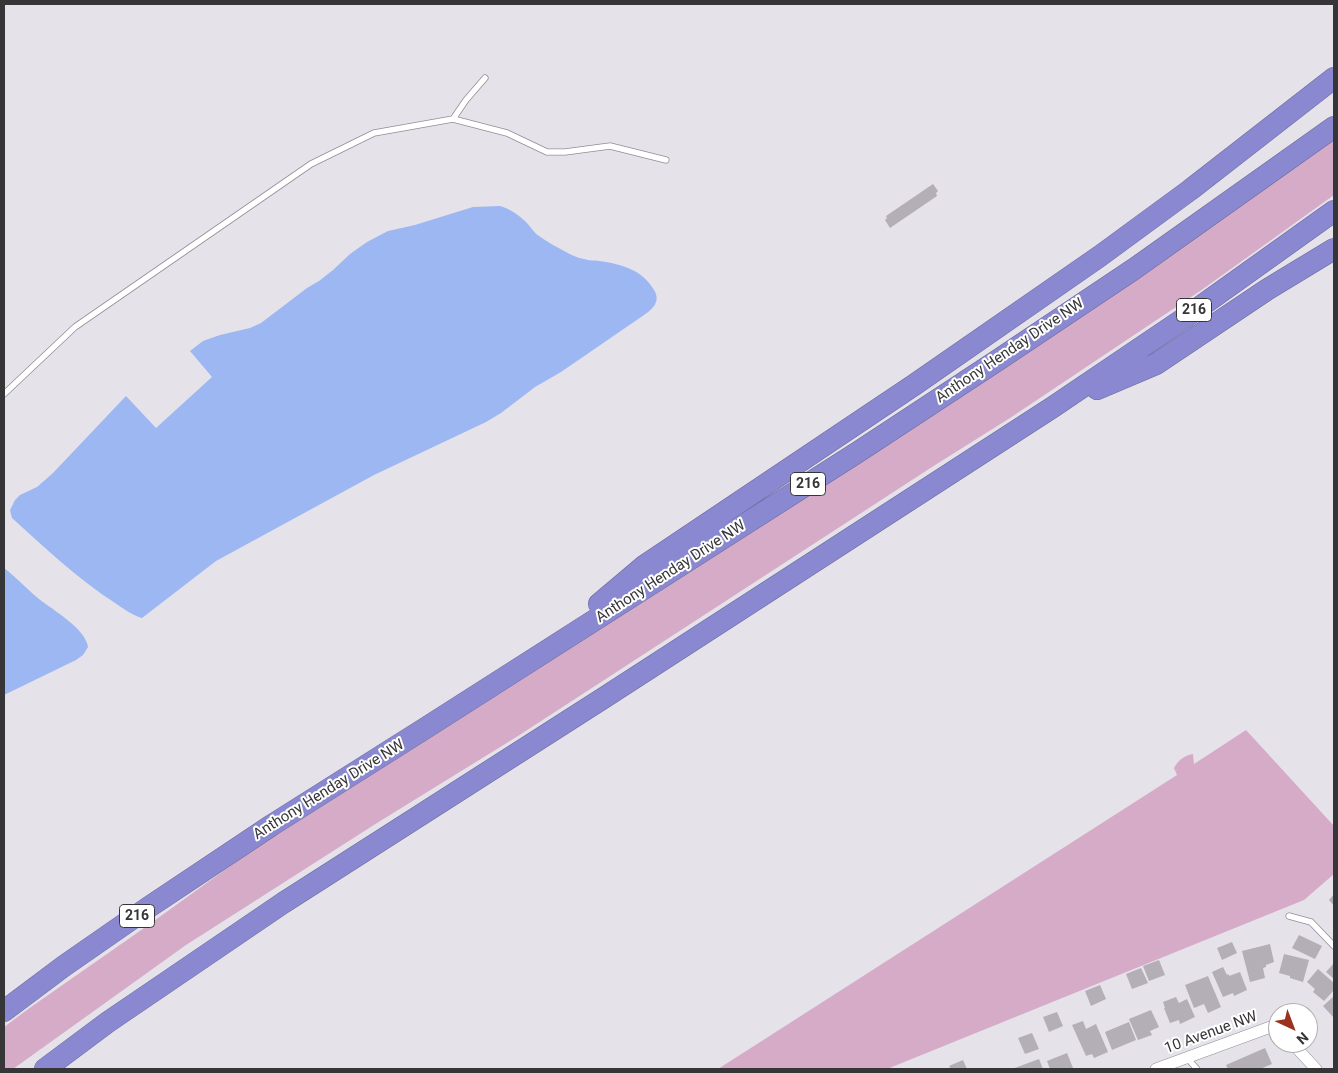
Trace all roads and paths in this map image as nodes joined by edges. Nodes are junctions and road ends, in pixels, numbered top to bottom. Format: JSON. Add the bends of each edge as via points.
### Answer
{"nodes":[{"id":1,"x":485,"y":78,"type":"dead end"},
{"id":2,"x":1334,"y":78,"type":"edge"},
{"id":3,"x":454,"y":119,"type":"junction"},
{"id":4,"x":1334,"y":128,"type":"edge"},
{"id":5,"x":666,"y":160,"type":"dead end"},
{"id":6,"x":1334,"y":211,"type":"edge"},
{"id":7,"x":1334,"y":249,"type":"edge"},
{"id":8,"x":4,"y":394,"type":"edge"},
{"id":9,"x":1053,"y":407,"type":"junction"},
{"id":10,"x":532,"y":660,"type":"junction"},
{"id":11,"x":1289,"y":916,"type":"dead end"},
{"id":12,"x":1334,"y":946,"type":"edge"},
{"id":13,"x":4,"y":1011,"type":"edge"},
{"id":14,"x":1268,"y":1029,"type":"edge"},
{"id":15,"x":1301,"y":1053,"type":"edge"},
{"id":16,"x":1187,"y":1058,"type":"junction"},
{"id":17,"x":45,"y":1069,"type":"edge"},
{"id":18,"x":1156,"y":1069,"type":"edge"},
{"id":19,"x":1197,"y":1069,"type":"edge"},
{"id":20,"x":1316,"y":1069,"type":"edge"}],
"edges":[{"from":1,"to":3,"type":"lane"},
{"from":2,"to":10,"type":"highway","via":[[1100,256],[914,386],[644,566]]},
{"from":3,"to":5,"type":"lane","via":[[508,133],[547,152],[610,146]]},
{"from":3,"to":8,"type":"lane","via":[[374,134],[311,164],[74,327]]},
{"from":4,"to":10,"type":"highway","name":"Anthony Henday Drive NW","number":"216","via":[[998,360]]},
{"from":6,"to":9,"type":"highway","number":"216"},
{"from":7,"to":9,"type":"highway","via":[[1156,364]]},
{"from":9,"to":17,"type":"highway","number":"216","via":[[282,903]]},
{"from":10,"to":13,"type":"highway","name":"Anthony Henday Drive NW","number":"216","via":[[214,864]]},
{"from":11,"to":12,"type":"lane","via":[[1311,922]]},
{"from":14,"to":16,"type":"street","name":"10 Avenue NW"},
{"from":15,"to":20,"type":"street"},
{"from":16,"to":18,"type":"street","name":"10 Avenue NW"},
{"from":16,"to":19,"type":"lane"}]}
